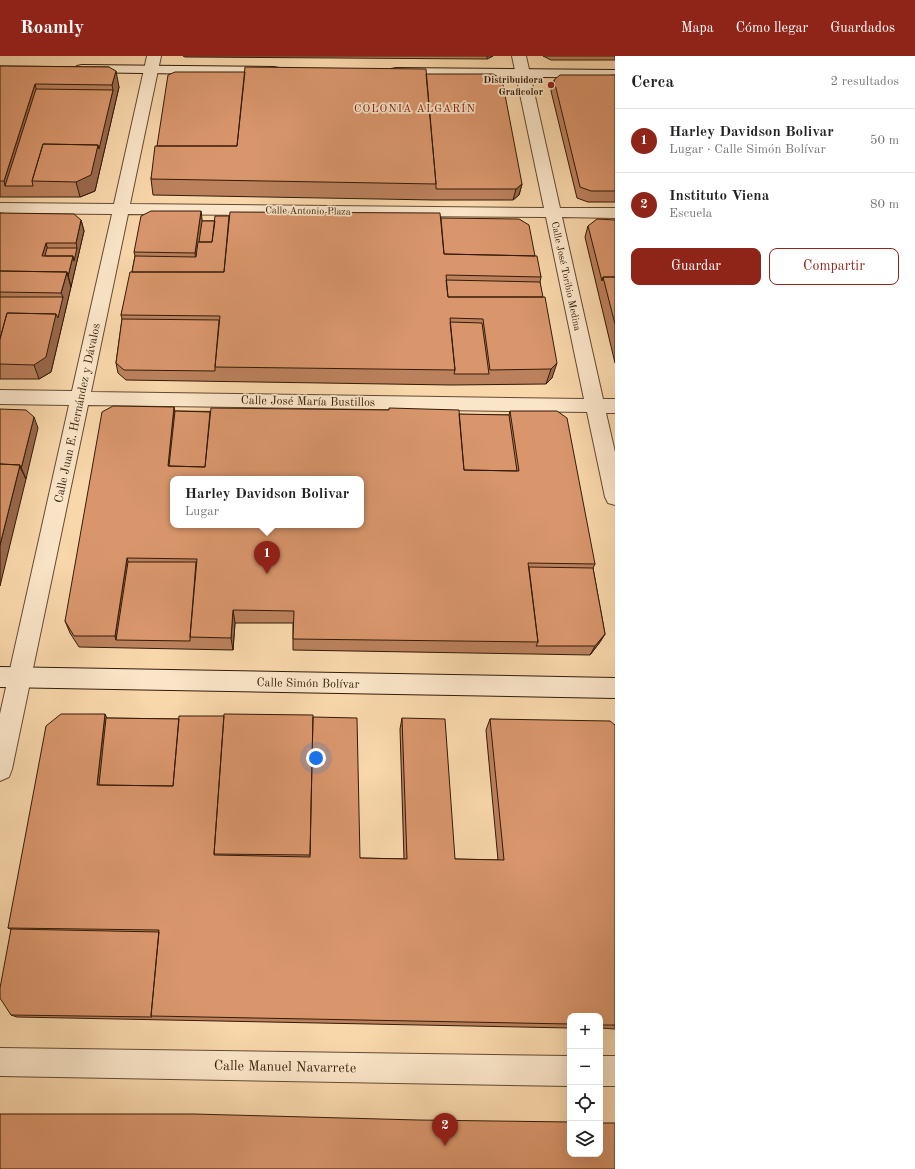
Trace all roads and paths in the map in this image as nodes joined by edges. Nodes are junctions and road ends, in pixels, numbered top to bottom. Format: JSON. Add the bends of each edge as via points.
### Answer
{"nodes":[{"id":1,"x":520,"y":56,"type":"edge"},
{"id":2,"x":153,"y":63,"type":"edge"},
{"id":3,"x":72,"y":69,"type":"edge"},
{"id":4,"x":286,"y":71,"type":"edge"},
{"id":5,"x":381,"y":72,"type":"edge"},
{"id":6,"x":523,"y":74,"type":"junction"},
{"id":7,"x":615,"y":74,"type":"edge"},
{"id":8,"x":0,"y":208,"type":"edge"},
{"id":9,"x":121,"y":209,"type":"junction"},
{"id":10,"x":553,"y":213,"type":"junction"},
{"id":11,"x":615,"y":213,"type":"edge"},
{"id":12,"x":0,"y":397,"type":"edge"},
{"id":13,"x":81,"y":398,"type":"junction"},
{"id":14,"x":595,"y":406,"type":"junction"},
{"id":15,"x":615,"y":406,"type":"edge"},
{"id":16,"x":615,"y":497,"type":"edge"},
{"id":17,"x":10,"y":677,"type":"edge"},
{"id":18,"x":615,"y":688,"type":"edge"},
{"id":19,"x":0,"y":769,"type":"edge"},
{"id":20,"x":0,"y":1062,"type":"edge"},
{"id":21,"x":567,"y":1070,"type":"edge"},
{"id":22,"x":603,"y":1071,"type":"edge"},
{"id":23,"x":615,"y":1071,"type":"edge"}],
"edges":[{"from":1,"to":6,"type":"street","name":"Calle José Toribio Medina"},
{"from":2,"to":3,"type":"street"},
{"from":2,"to":4,"type":"street"},
{"from":2,"to":9,"type":"street","name":"Calle Juan E. Hernández y Dávalos"},
{"from":5,"to":6,"type":"street"},
{"from":6,"to":7,"type":"street"},
{"from":6,"to":10,"type":"street","name":"Calle José Toribio Medina"},
{"from":8,"to":9,"type":"street","name":"Calle Antonio Plaza"},
{"from":9,"to":10,"type":"street","name":"Calle Antonio Plaza"},
{"from":9,"to":13,"type":"street","name":"Calle Juan E. Hernández y Dávalos"},
{"from":10,"to":11,"type":"street","name":"Calle Antonio Plaza"},
{"from":10,"to":14,"type":"street","name":"Calle José Toribio Medina"},
{"from":12,"to":13,"type":"street","name":"Calle José María Bustillos"},
{"from":13,"to":14,"type":"street","name":"Calle José María Bustillos"},
{"from":13,"to":17,"type":"street","name":"Calle Juan E. Hernández y Dávalos"},
{"from":14,"to":15,"type":"street","name":"Calle José María Bustillos"},
{"from":14,"to":16,"type":"street","name":"Calle José Toribio Medina"},
{"from":17,"to":18,"type":"street","name":"Calle Simón Bolívar"},
{"from":17,"to":19,"type":"street","name":"Calle Juan E. Hernández y Dávalos"},
{"from":20,"to":21,"type":"street","name":"Calle Manuel Navarrete"},
{"from":22,"to":23,"type":"street"}]}
